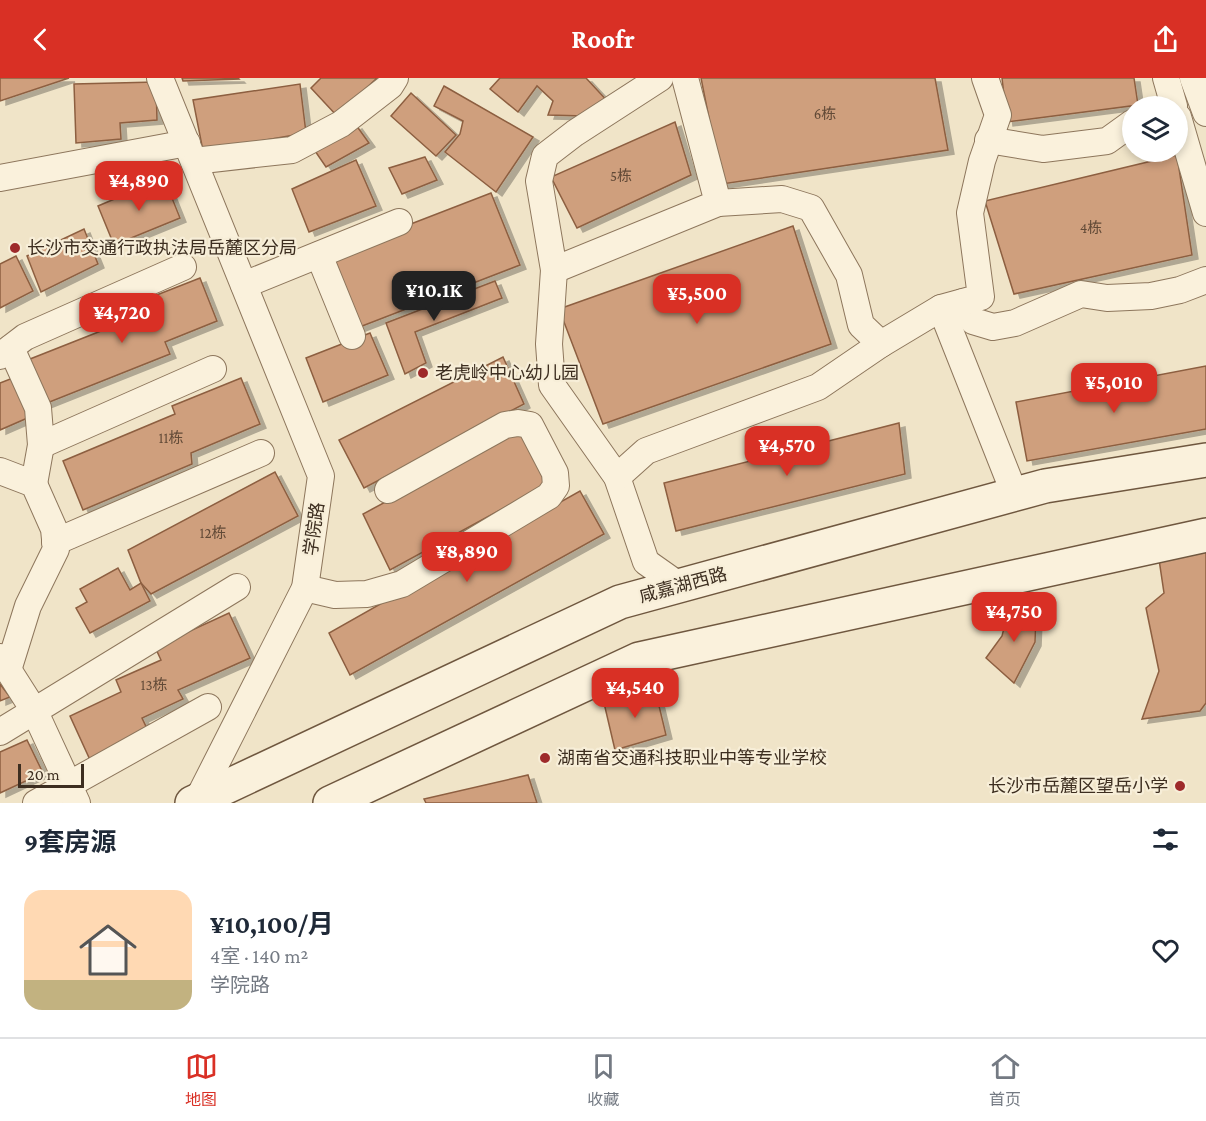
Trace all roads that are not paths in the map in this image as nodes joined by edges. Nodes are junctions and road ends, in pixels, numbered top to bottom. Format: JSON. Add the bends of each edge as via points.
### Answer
{"nodes":[{"id":1,"x":160,"y":78,"type":"edge"},
{"id":2,"x":395,"y":78,"type":"edge"},
{"id":3,"x":660,"y":78,"type":"edge"},
{"id":4,"x":685,"y":78,"type":"edge"},
{"id":5,"x":985,"y":78,"type":"edge"},
{"id":6,"x":1193,"y":78,"type":"edge"},
{"id":7,"x":1206,"y":113,"type":"edge"},
{"id":8,"x":1122,"y":130,"type":"edge"},
{"id":9,"x":988,"y":140,"type":"junction"},
{"id":10,"x":191,"y":152,"type":"junction"},
{"id":11,"x":1188,"y":159,"type":"edge"},
{"id":12,"x":0,"y":178,"type":"edge"},
{"id":13,"x":718,"y":202,"type":"junction"},
{"id":14,"x":1206,"y":213,"type":"edge"},
{"id":15,"x":399,"y":222,"type":"dead end"},
{"id":16,"x":319,"y":255,"type":"junction"},
{"id":17,"x":183,"y":267,"type":"dead end"},
{"id":18,"x":554,"y":270,"type":"junction"},
{"id":19,"x":1206,"y":280,"type":"edge"},
{"id":20,"x":244,"y":285,"type":"junction"},
{"id":21,"x":952,"y":305,"type":"junction"},
{"id":22,"x":352,"y":336,"type":"dead end"},
{"id":23,"x":881,"y":344,"type":"junction"},
{"id":24,"x":5,"y":352,"type":"edge"},
{"id":25,"x":213,"y":369,"type":"dead end"},
{"id":26,"x":41,"y":445,"type":"junction"},
{"id":27,"x":261,"y":453,"type":"dead end"},
{"id":28,"x":1206,"y":460,"type":"edge"},
{"id":29,"x":0,"y":471,"type":"edge"},
{"id":30,"x":617,"y":477,"type":"junction"},
{"id":31,"x":34,"y":484,"type":"junction"},
{"id":32,"x":388,"y":490,"type":"dead end"},
{"id":33,"x":1015,"y":495,"type":"junction"},
{"id":34,"x":1206,"y":535,"type":"edge"},
{"id":35,"x":55,"y":542,"type":"junction"},
{"id":36,"x":237,"y":586,"type":"dead end"},
{"id":37,"x":680,"y":586,"type":"junction"},
{"id":38,"x":305,"y":588,"type":"junction"},
{"id":39,"x":4,"y":662,"type":"edge"},
{"id":40,"x":208,"y":708,"type":"dead end"},
{"id":41,"x":35,"y":712,"type":"junction"},
{"id":42,"x":0,"y":732,"type":"edge"},
{"id":43,"x":73,"y":795,"type":"edge"},
{"id":44,"x":195,"y":802,"type":"edge"},
{"id":45,"x":36,"y":803,"type":"edge"},
{"id":46,"x":330,"y":803,"type":"edge"}],
"edges":[{"from":1,"to":10,"type":"street","name":"学院路"},
{"from":2,"to":10,"type":"street","via":[[341,124],[292,150]]},
{"from":3,"to":18,"type":"street","via":[[545,156],[539,181]]},
{"from":4,"to":13,"type":"street"},
{"from":5,"to":9,"type":"street","via":[[998,115]]},
{"from":6,"to":7,"type":"street"},
{"from":8,"to":9,"type":"street","via":[[1107,141],[1043,149]]},
{"from":9,"to":21,"type":"street","via":[[970,213],[981,297]]},
{"from":10,"to":12,"type":"street"},
{"from":10,"to":20,"type":"street","name":"学院路"},
{"from":11,"to":14,"type":"street"},
{"from":13,"to":18,"type":"street"},
{"from":13,"to":23,"type":"street","via":[[782,199],[811,208],[849,275],[861,325]]},
{"from":15,"to":16,"type":"street"},
{"from":16,"to":20,"type":"street"},
{"from":16,"to":22,"type":"street"},
{"from":17,"to":24,"type":"street","via":[[25,337]]},
{"from":18,"to":30,"type":"street","via":[[549,344],[552,385]]},
{"from":19,"to":21,"type":"street","via":[[1151,296],[1107,298],[1081,294],[1015,323],[993,327],[973,321]]},
{"from":20,"to":38,"type":"street","name":"学院路","via":[[321,477]]},
{"from":21,"to":23,"type":"street"},
{"from":21,"to":33,"type":"street"},
{"from":23,"to":30,"type":"street","via":[[818,387],[646,451]]},
{"from":24,"to":26,"type":"street","via":[[38,408]]},
{"from":25,"to":26,"type":"street"},
{"from":26,"to":31,"type":"street"},
{"from":27,"to":35,"type":"street"},
{"from":28,"to":33,"type":"main road","name":"咸嘉湖西路","via":[[1045,486]]},
{"from":29,"to":31,"type":"street"},
{"from":30,"to":37,"type":"street","via":[[646,562]]},
{"from":31,"to":35,"type":"street","via":[[54,529]]},
{"from":32,"to":38,"type":"street","via":[[505,425],[518,423],[530,425],[555,473],[556,486],[549,496],[402,584],[367,594],[335,595]]},
{"from":33,"to":37,"type":"main road","name":"咸嘉湖西路"},
{"from":34,"to":46,"type":"main road","via":[[639,659]]},
{"from":35,"to":39,"type":"street","via":[[56,549]]},
{"from":36,"to":41,"type":"street"},
{"from":37,"to":44,"type":"main road","name":"咸嘉湖西路","via":[[620,602]]},
{"from":38,"to":44,"type":"street","name":"学院路"},
{"from":39,"to":41,"type":"street"},
{"from":40,"to":43,"type":"street"},
{"from":41,"to":42,"type":"street"},
{"from":41,"to":43,"type":"street"},
{"from":43,"to":45,"type":"street"}]}
